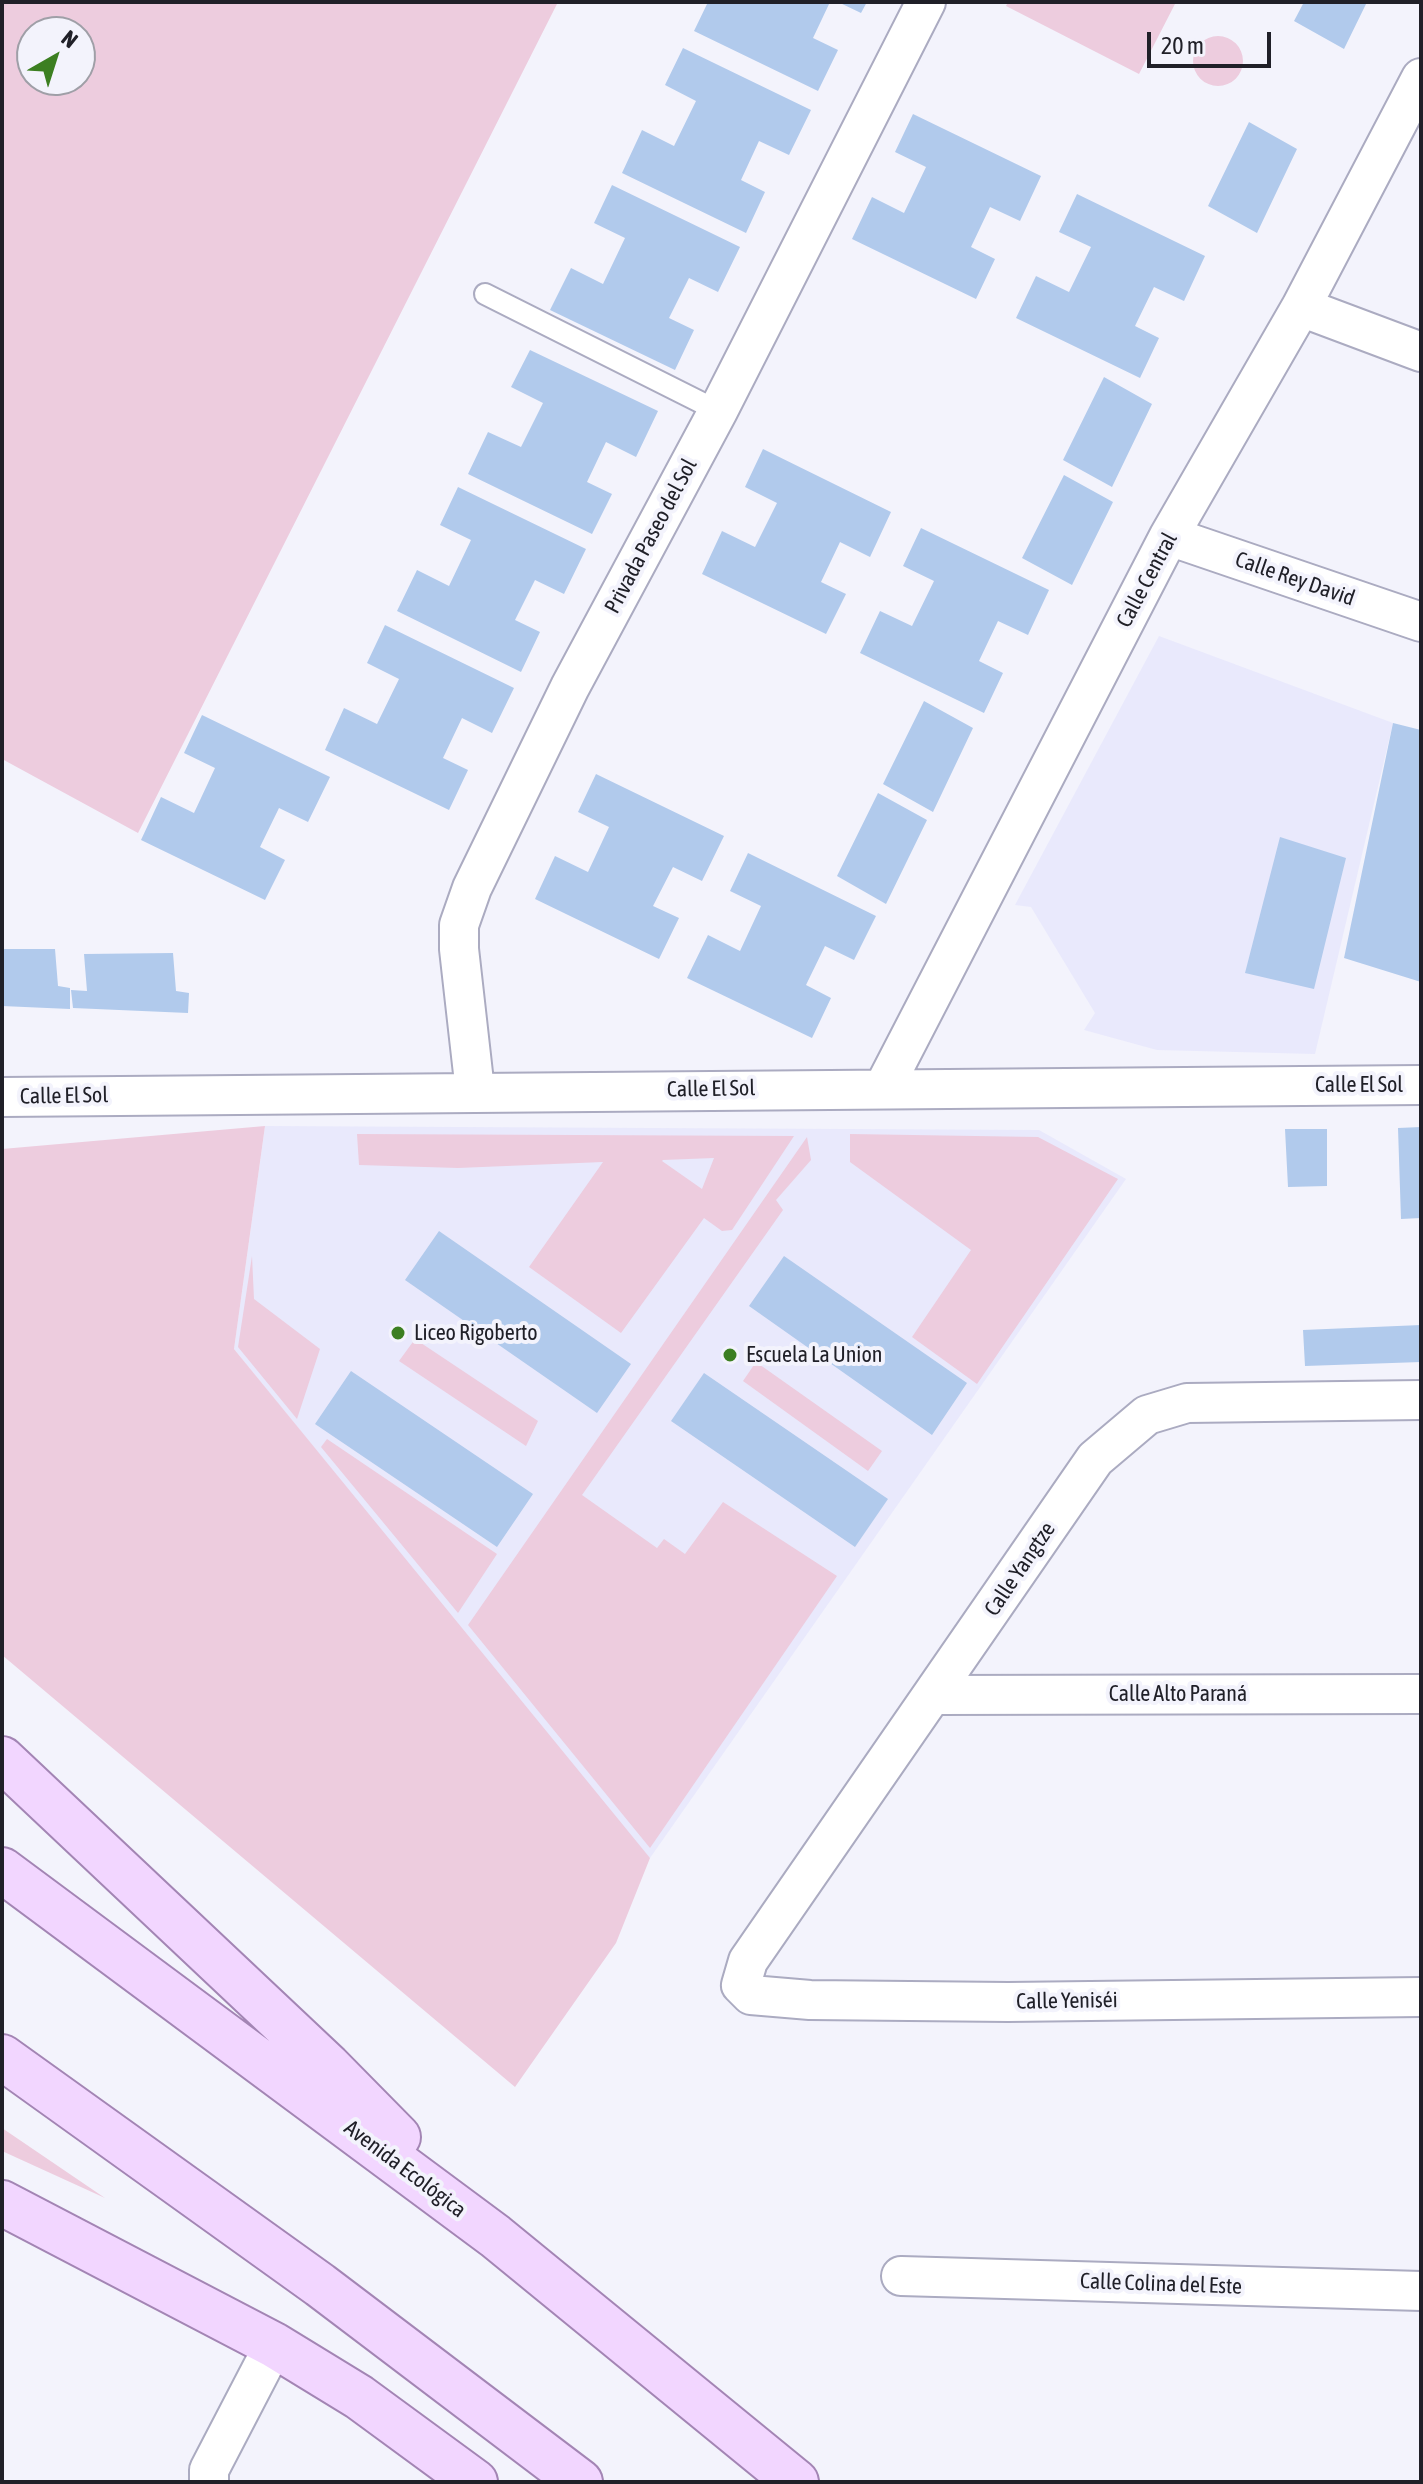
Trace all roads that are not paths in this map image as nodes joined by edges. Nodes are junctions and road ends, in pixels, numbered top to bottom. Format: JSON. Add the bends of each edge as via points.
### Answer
{"nodes":[{"id":1,"x":926,"y":2,"type":"edge"},
{"id":2,"x":1421,"y":78,"type":"edge"},
{"id":3,"x":485,"y":294,"type":"dead end"},
{"id":4,"x":1301,"y":307,"type":"junction"},
{"id":5,"x":1421,"y":352,"type":"edge"},
{"id":6,"x":718,"y":411,"type":"junction"},
{"id":7,"x":1169,"y":536,"type":"junction"},
{"id":8,"x":1421,"y":622,"type":"edge"},
{"id":9,"x":1421,"y":1085,"type":"edge"},
{"id":10,"x":884,"y":1087,"type":"junction"},
{"id":11,"x":475,"y":1091,"type":"junction"},
{"id":12,"x":2,"y":1097,"type":"edge"},
{"id":13,"x":1421,"y":1400,"type":"edge"},
{"id":14,"x":1421,"y":1694,"type":"edge"},
{"id":15,"x":935,"y":1695,"type":"junction"},
{"id":16,"x":2,"y":1759,"type":"edge"},
{"id":17,"x":2,"y":1870,"type":"edge"},
{"id":18,"x":748,"y":1961,"type":"joint"},
{"id":19,"x":1421,"y":1997,"type":"edge"},
{"id":20,"x":2,"y":2057,"type":"edge"},
{"id":21,"x":2,"y":2203,"type":"edge"},
{"id":22,"x":495,"y":2236,"type":"junction"},
{"id":23,"x":901,"y":2276,"type":"dead end"},
{"id":24,"x":1421,"y":2291,"type":"edge"},
{"id":25,"x":274,"y":2345,"type":"junction"},
{"id":26,"x":209,"y":2482,"type":"edge"},
{"id":27,"x":475,"y":2482,"type":"edge"},
{"id":28,"x":580,"y":2482,"type":"edge"},
{"id":29,"x":796,"y":2482,"type":"edge"}],
"edges":[{"from":1,"to":6,"type":"street","name":"Privada Paseo del Sol"},
{"from":2,"to":4,"type":"street","name":"Calle Central"},
{"from":3,"to":6,"type":"lane"},
{"from":4,"to":5,"type":"street"},
{"from":4,"to":7,"type":"street","name":"Calle Central"},
{"from":6,"to":11,"type":"street","name":"Privada Paseo del Sol","via":[[570,687],[472,888],[459,925],[459,949]]},
{"from":7,"to":8,"type":"street","name":"Calle Rey David"},
{"from":7,"to":10,"type":"street","name":"Calle Central"},
{"from":9,"to":10,"type":"street","name":"Calle El Sol"},
{"from":10,"to":11,"type":"street","name":"Calle El Sol"},
{"from":11,"to":12,"type":"street","name":"Calle El Sol"},
{"from":13,"to":15,"type":"street","name":"Calle Yangtze","via":[[1187,1403],[1147,1415],[1095,1459]]},
{"from":14,"to":15,"type":"street","name":"Calle Alto Paraná"},
{"from":15,"to":18,"type":"street","name":"Calle Yangtze"},
{"from":16,"to":22,"type":"main road","via":[[328,2066]]},
{"from":17,"to":22,"type":"main road","name":"Avenida Ecológica"},
{"from":18,"to":19,"type":"street","name":"Calle Yeniséi","via":[[741,1985],[751,1995],[810,2000]]},
{"from":20,"to":28,"type":"main road","via":[[320,2285]]},
{"from":21,"to":25,"type":"main road"},
{"from":22,"to":29,"type":"main road","name":"Avenida Ecológica"},
{"from":23,"to":24,"type":"street","name":"Calle Colina del Este"},
{"from":25,"to":26,"type":"street","via":[[209,2470]]},
{"from":25,"to":27,"type":"main road","via":[[359,2397]]}]}
